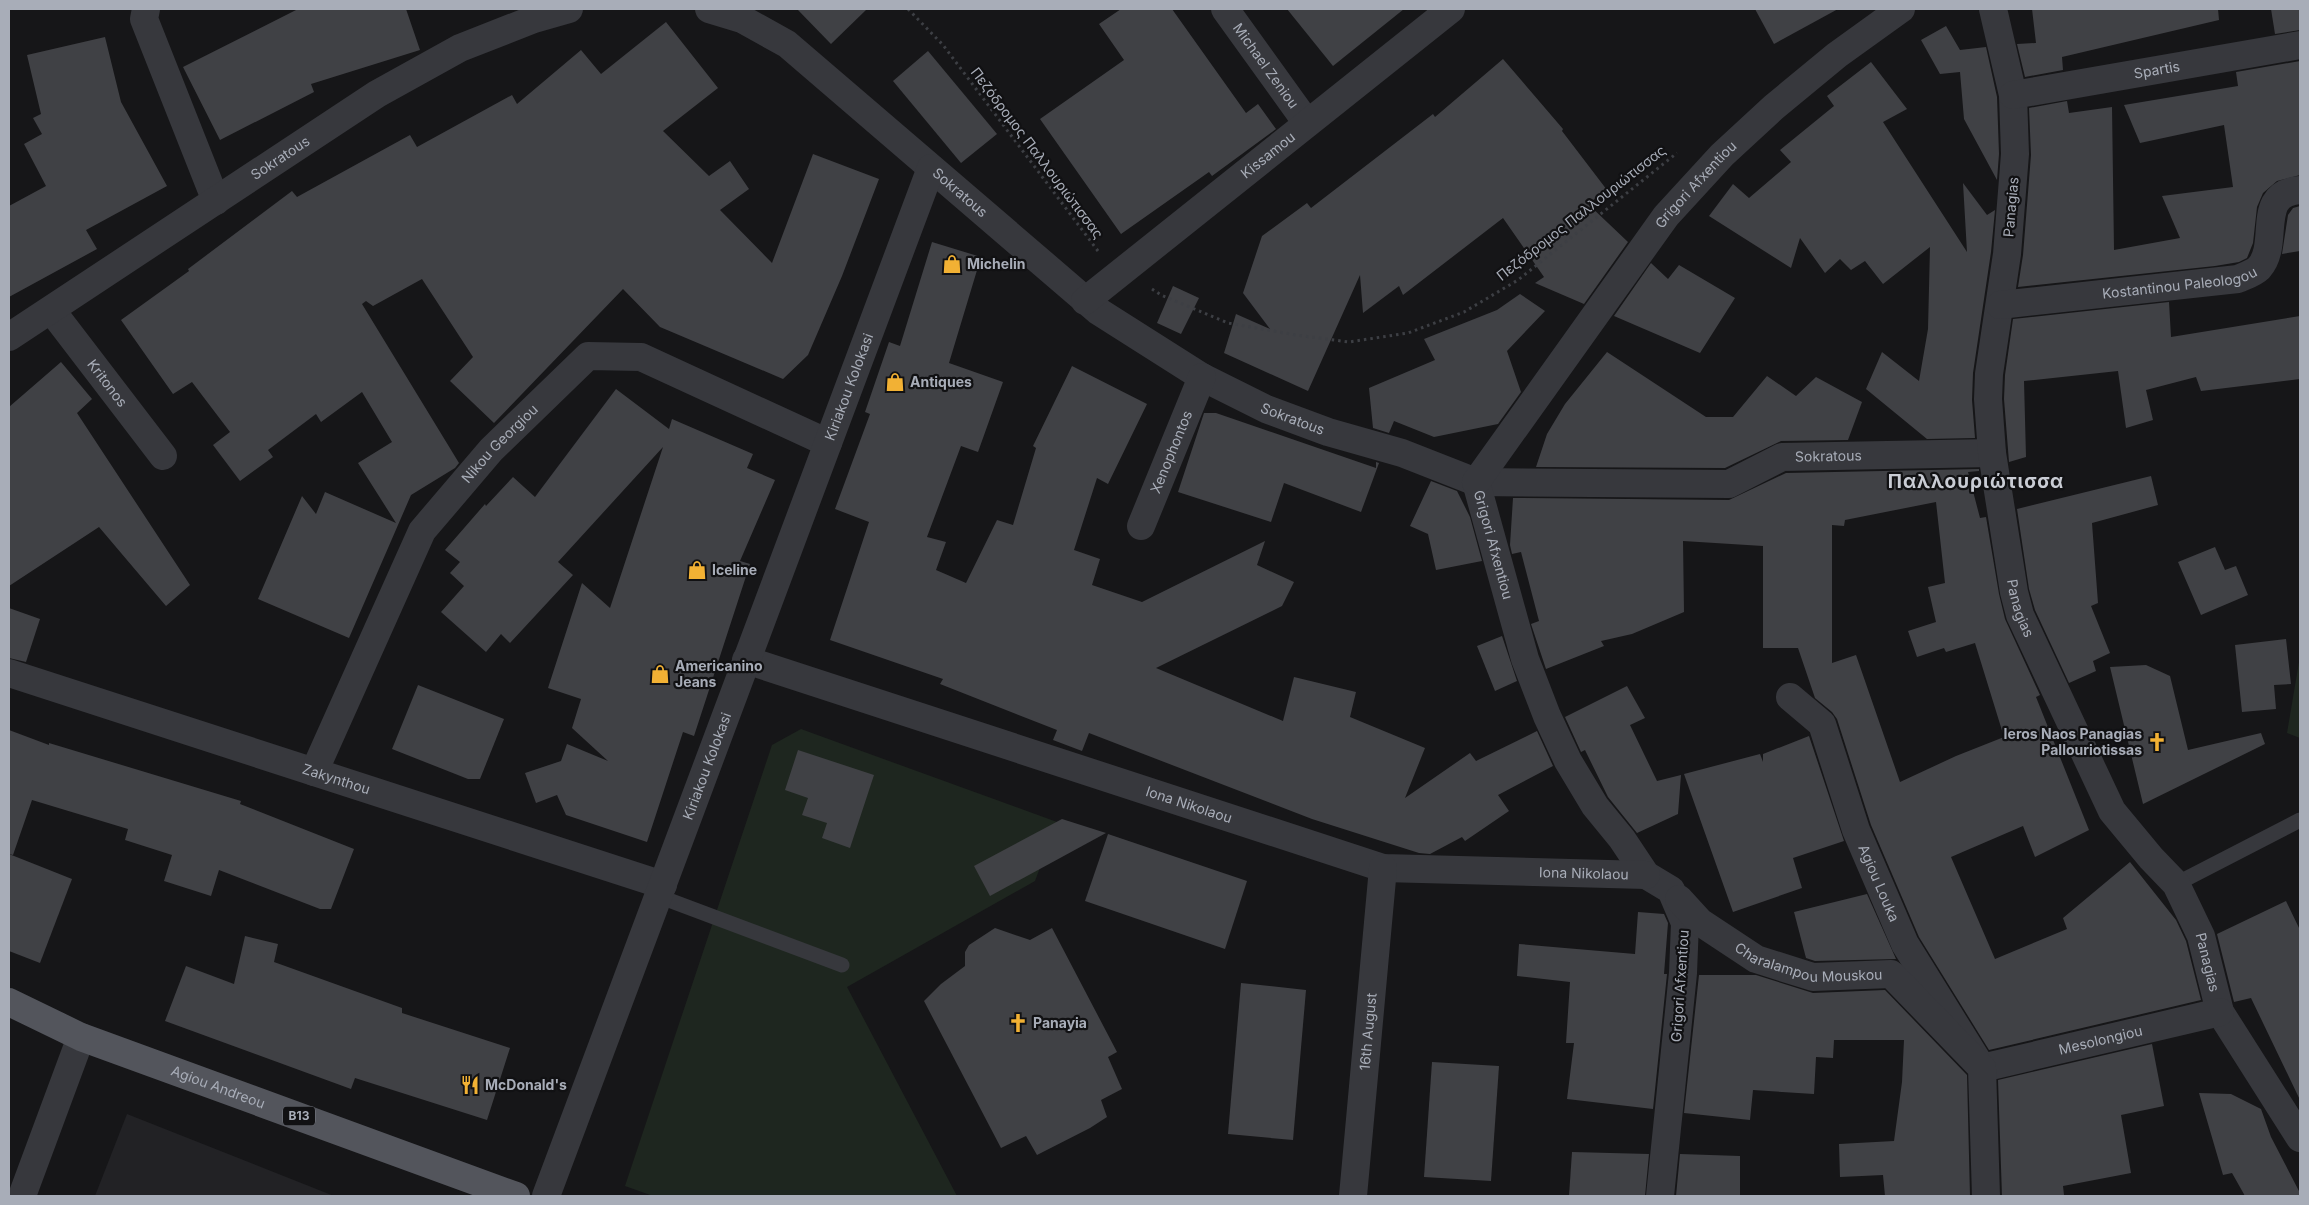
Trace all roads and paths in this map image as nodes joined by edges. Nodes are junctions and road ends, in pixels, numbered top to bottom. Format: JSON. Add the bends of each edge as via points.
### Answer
{"nodes":[{"id":1,"x":146,"y":9,"type":"edge"},
{"id":2,"x":569,"y":9,"type":"edge"},
{"id":3,"x":709,"y":9,"type":"edge"},
{"id":4,"x":908,"y":9,"type":"edge"},
{"id":5,"x":1225,"y":9,"type":"edge"},
{"id":6,"x":1451,"y":9,"type":"edge"},
{"id":7,"x":1901,"y":9,"type":"edge"},
{"id":8,"x":1993,"y":9,"type":"edge"},
{"id":9,"x":2300,"y":45,"type":"edge"},
{"id":10,"x":2013,"y":94,"type":"junction"},
{"id":11,"x":1307,"y":123,"type":"junction"},
{"id":12,"x":1679,"y":151,"type":"dead end"},
{"id":13,"x":931,"y":168,"type":"junction"},
{"id":14,"x":2300,"y":190,"type":"edge"},
{"id":15,"x":216,"y":201,"type":"junction"},
{"id":16,"x":1124,"y":270,"type":"junction"},
{"id":17,"x":1086,"y":301,"type":"junction"},
{"id":18,"x":2000,"y":305,"type":"junction"},
{"id":19,"x":52,"y":310,"type":"junction"},
{"id":20,"x":9,"y":337,"type":"edge"},
{"id":21,"x":1202,"y":377,"type":"junction"},
{"id":22,"x":828,"y":443,"type":"junction"},
{"id":23,"x":1992,"y":453,"type":"junction"},
{"id":24,"x":163,"y":456,"type":"dead end"},
{"id":25,"x":1476,"y":482,"type":"junction"},
{"id":26,"x":1141,"y":526,"type":"dead end"},
{"id":27,"x":746,"y":660,"type":"junction"},
{"id":28,"x":9,"y":674,"type":"edge"},
{"id":29,"x":1790,"y":697,"type":"dead end"},
{"id":30,"x":314,"y":772,"type":"junction"},
{"id":31,"x":2300,"y":820,"type":"edge"},
{"id":32,"x":1383,"y":868,"type":"junction"},
{"id":33,"x":1646,"y":875,"type":"junction"},
{"id":34,"x":2176,"y":884,"type":"junction"},
{"id":35,"x":660,"y":890,"type":"junction"},
{"id":36,"x":1671,"y":890,"type":"junction"},
{"id":37,"x":842,"y":964,"type":"dead end"},
{"id":38,"x":9,"y":1002,"type":"edge"},
{"id":39,"x":2220,"y":1012,"type":"junction"},
{"id":40,"x":81,"y":1037,"type":"junction"},
{"id":41,"x":1982,"y":1068,"type":"junction"},
{"id":42,"x":2300,"y":1138,"type":"edge"},
{"id":43,"x":22,"y":1196,"type":"edge"},
{"id":44,"x":516,"y":1196,"type":"edge"},
{"id":45,"x":546,"y":1196,"type":"edge"},
{"id":46,"x":1353,"y":1196,"type":"edge"},
{"id":47,"x":1660,"y":1196,"type":"edge"},
{"id":48,"x":1986,"y":1196,"type":"edge"}],
"edges":[{"from":1,"to":15,"type":"street","via":[[144,19]]},
{"from":2,"to":15,"type":"street","name":"Sokratous","via":[[460,48],[377,94]]},
{"from":3,"to":13,"type":"street","name":"Sokratous","via":[[742,19],[787,44]]},
{"from":4,"to":16,"type":"path","name":"Πεζόδρομος Παλλουριώτισσας","via":[[943,45],[1094,248]]},
{"from":5,"to":11,"type":"street","name":"Michael Zeniou"},
{"from":6,"to":11,"type":"street","name":"Kissamou"},
{"from":7,"to":25,"type":"street","name":"Grigori Afxentiou","via":[[1837,55],[1774,107],[1722,155],[1666,216]]},
{"from":8,"to":10,"type":"street","name":"Panagias"},
{"from":9,"to":10,"type":"street","name":"Spartis"},
{"from":10,"to":18,"type":"street","name":"Panagias","via":[[2015,154]]},
{"from":11,"to":16,"type":"street","name":"Kissamou"},
{"from":12,"to":16,"type":"path","name":"Πεζόδρομος Παλλουριώτισσας","via":[[1518,280],[1464,312],[1408,333],[1348,342],[1228,323],[1161,295]]},
{"from":13,"to":17,"type":"street","name":"Sokratous"},
{"from":13,"to":22,"type":"street","name":"Kiriakou Kolokasi"},
{"from":14,"to":18,"type":"street","name":"Kostantinou Paleologou","via":[[2288,192],[2273,206],[2265,259],[2258,268],[2238,279]]},
{"from":15,"to":19,"type":"street","name":"Sokratous"},
{"from":16,"to":17,"type":"street","name":"Kissamou"},
{"from":17,"to":21,"type":"street","name":"Sokratous","via":[[1098,312]]},
{"from":18,"to":23,"type":"street","name":"Panagias","via":[[1988,399]]},
{"from":19,"to":20,"type":"street","name":"Sokratous"},
{"from":19,"to":24,"type":"street","name":"Kritonos"},
{"from":21,"to":25,"type":"street","name":"Sokratous","via":[[1275,412],[1328,432],[1402,453]]},
{"from":21,"to":26,"type":"street","name":"Xenophontos"},
{"from":22,"to":27,"type":"street","name":"Kiriakou Kolokasi"},
{"from":22,"to":30,"type":"street","name":"Nikou Georgiou","via":[[641,358],[588,356],[491,450],[422,531]]},
{"from":23,"to":25,"type":"street","name":"Sokratous","via":[[1782,457],[1730,484]]},
{"from":23,"to":34,"type":"street","name":"Panagias","via":[[2014,592],[2030,639],[2112,811]]},
{"from":25,"to":33,"type":"street","name":"Grigori Afxentiou","via":[[1526,659],[1547,716],[1568,761],[1595,806]]},
{"from":27,"to":32,"type":"street","name":"Iona Nikolaou"},
{"from":27,"to":35,"type":"street","name":"Kiriakou Kolokasi"},
{"from":28,"to":30,"type":"street","name":"Zakynthou"},
{"from":29,"to":41,"type":"street","name":"Agiou Louka","via":[[1822,724],[1856,830],[1905,944]]},
{"from":30,"to":35,"type":"street","name":"Zakynthou"},
{"from":31,"to":34,"type":"lane"},
{"from":32,"to":33,"type":"street","name":"Iona Nikolaou"},
{"from":32,"to":46,"type":"street","name":"16th August"},
{"from":33,"to":36,"type":"street","name":"Grigori Afxentiou"},
{"from":34,"to":39,"type":"street","name":"Panagias","via":[[2201,936]]},
{"from":35,"to":37,"type":"lane"},
{"from":35,"to":45,"type":"street","name":"Kiriakou Kolokasi"},
{"from":36,"to":41,"type":"street","name":"Charalampou Mouskou","via":[[1700,922],[1756,958],[1813,977],[1890,974]]},
{"from":36,"to":47,"type":"street","name":"Grigori Afxentiou","via":[[1685,923],[1683,973]]},
{"from":38,"to":40,"type":"main road","name":"Agiou Andreou","number":"B13"},
{"from":39,"to":41,"type":"street","name":"Mesolongiou"},
{"from":39,"to":42,"type":"street","name":"Panagias"},
{"from":40,"to":43,"type":"street"},
{"from":40,"to":44,"type":"main road","name":"Agiou Andreou","number":"B13"},
{"from":41,"to":48,"type":"street"}]}
